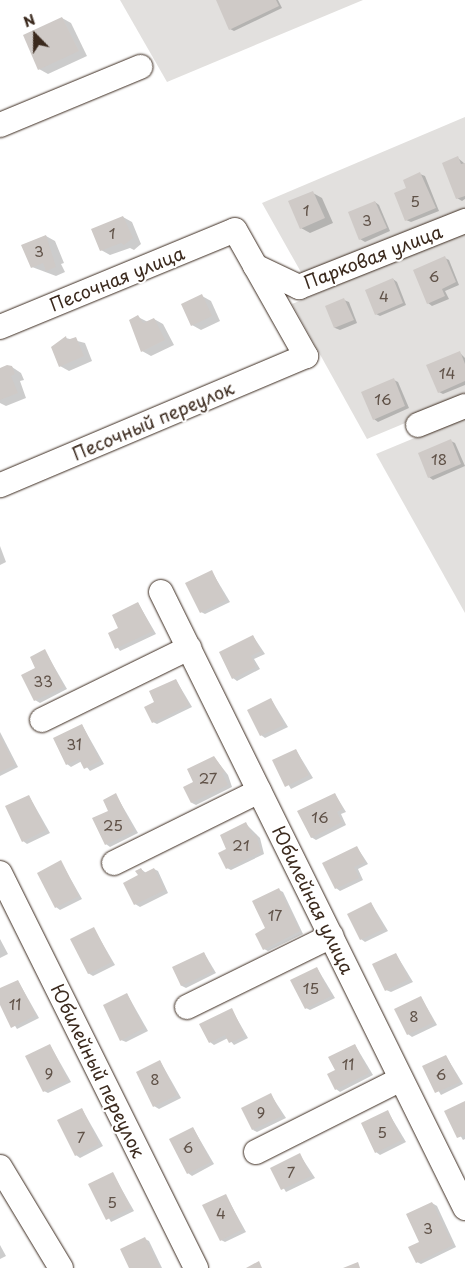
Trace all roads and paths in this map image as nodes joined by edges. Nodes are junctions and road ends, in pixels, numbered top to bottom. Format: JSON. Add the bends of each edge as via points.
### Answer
{"nodes":[{"id":1,"x":140,"y":68,"type":"dead end"},
{"id":2,"x":0,"y":125,"type":"edge"},
{"id":3,"x":465,"y":221,"type":"edge"},
{"id":4,"x":255,"y":266,"type":"junction"},
{"id":5,"x":0,"y":327,"type":"edge"},
{"id":6,"x":465,"y":406,"type":"edge"},
{"id":7,"x":418,"y":425,"type":"dead end"},
{"id":8,"x":0,"y":485,"type":"edge"},
{"id":9,"x":161,"y":592,"type":"dead end"},
{"id":10,"x":189,"y":648,"type":"junction"},
{"id":11,"x":42,"y":720,"type":"dead end"},
{"id":12,"x":259,"y":791,"type":"junction"},
{"id":13,"x":114,"y":863,"type":"dead end"},
{"id":14,"x":0,"y":873,"type":"edge"},
{"id":15,"x":331,"y":936,"type":"junction"},
{"id":16,"x":186,"y":1007,"type":"dead end"},
{"id":17,"x":401,"y":1079,"type":"junction"},
{"id":18,"x":256,"y":1152,"type":"dead end"},
{"id":19,"x":0,"y":1167,"type":"edge"},
{"id":20,"x":465,"y":1208,"type":"edge"},
{"id":21,"x":61,"y":1268,"type":"edge"},
{"id":22,"x":196,"y":1268,"type":"edge"}],
"edges":[{"from":1,"to":2,"type":"street"},
{"from":3,"to":4,"type":"street","name":"Парковая улица","via":[[299,288]]},
{"from":4,"to":5,"type":"street","name":"Песочная улица","via":[[235,230]]},
{"from":4,"to":8,"type":"street","name":"Песочный переулок","via":[[306,356]]},
{"from":6,"to":7,"type":"street"},
{"from":9,"to":10,"type":"street","name":"Юбилейная улица"},
{"from":10,"to":11,"type":"street"},
{"from":10,"to":12,"type":"street","name":"Юбилейная улица"},
{"from":12,"to":13,"type":"street"},
{"from":12,"to":15,"type":"street","name":"Юбилейная улица"},
{"from":14,"to":22,"type":"street","name":"Юбилейный переулок"},
{"from":15,"to":16,"type":"street"},
{"from":15,"to":17,"type":"street","name":"Юбилейная улица"},
{"from":17,"to":18,"type":"street"},
{"from":17,"to":20,"type":"street","name":"Юбилейная улица"},
{"from":19,"to":21,"type":"street"}]}
